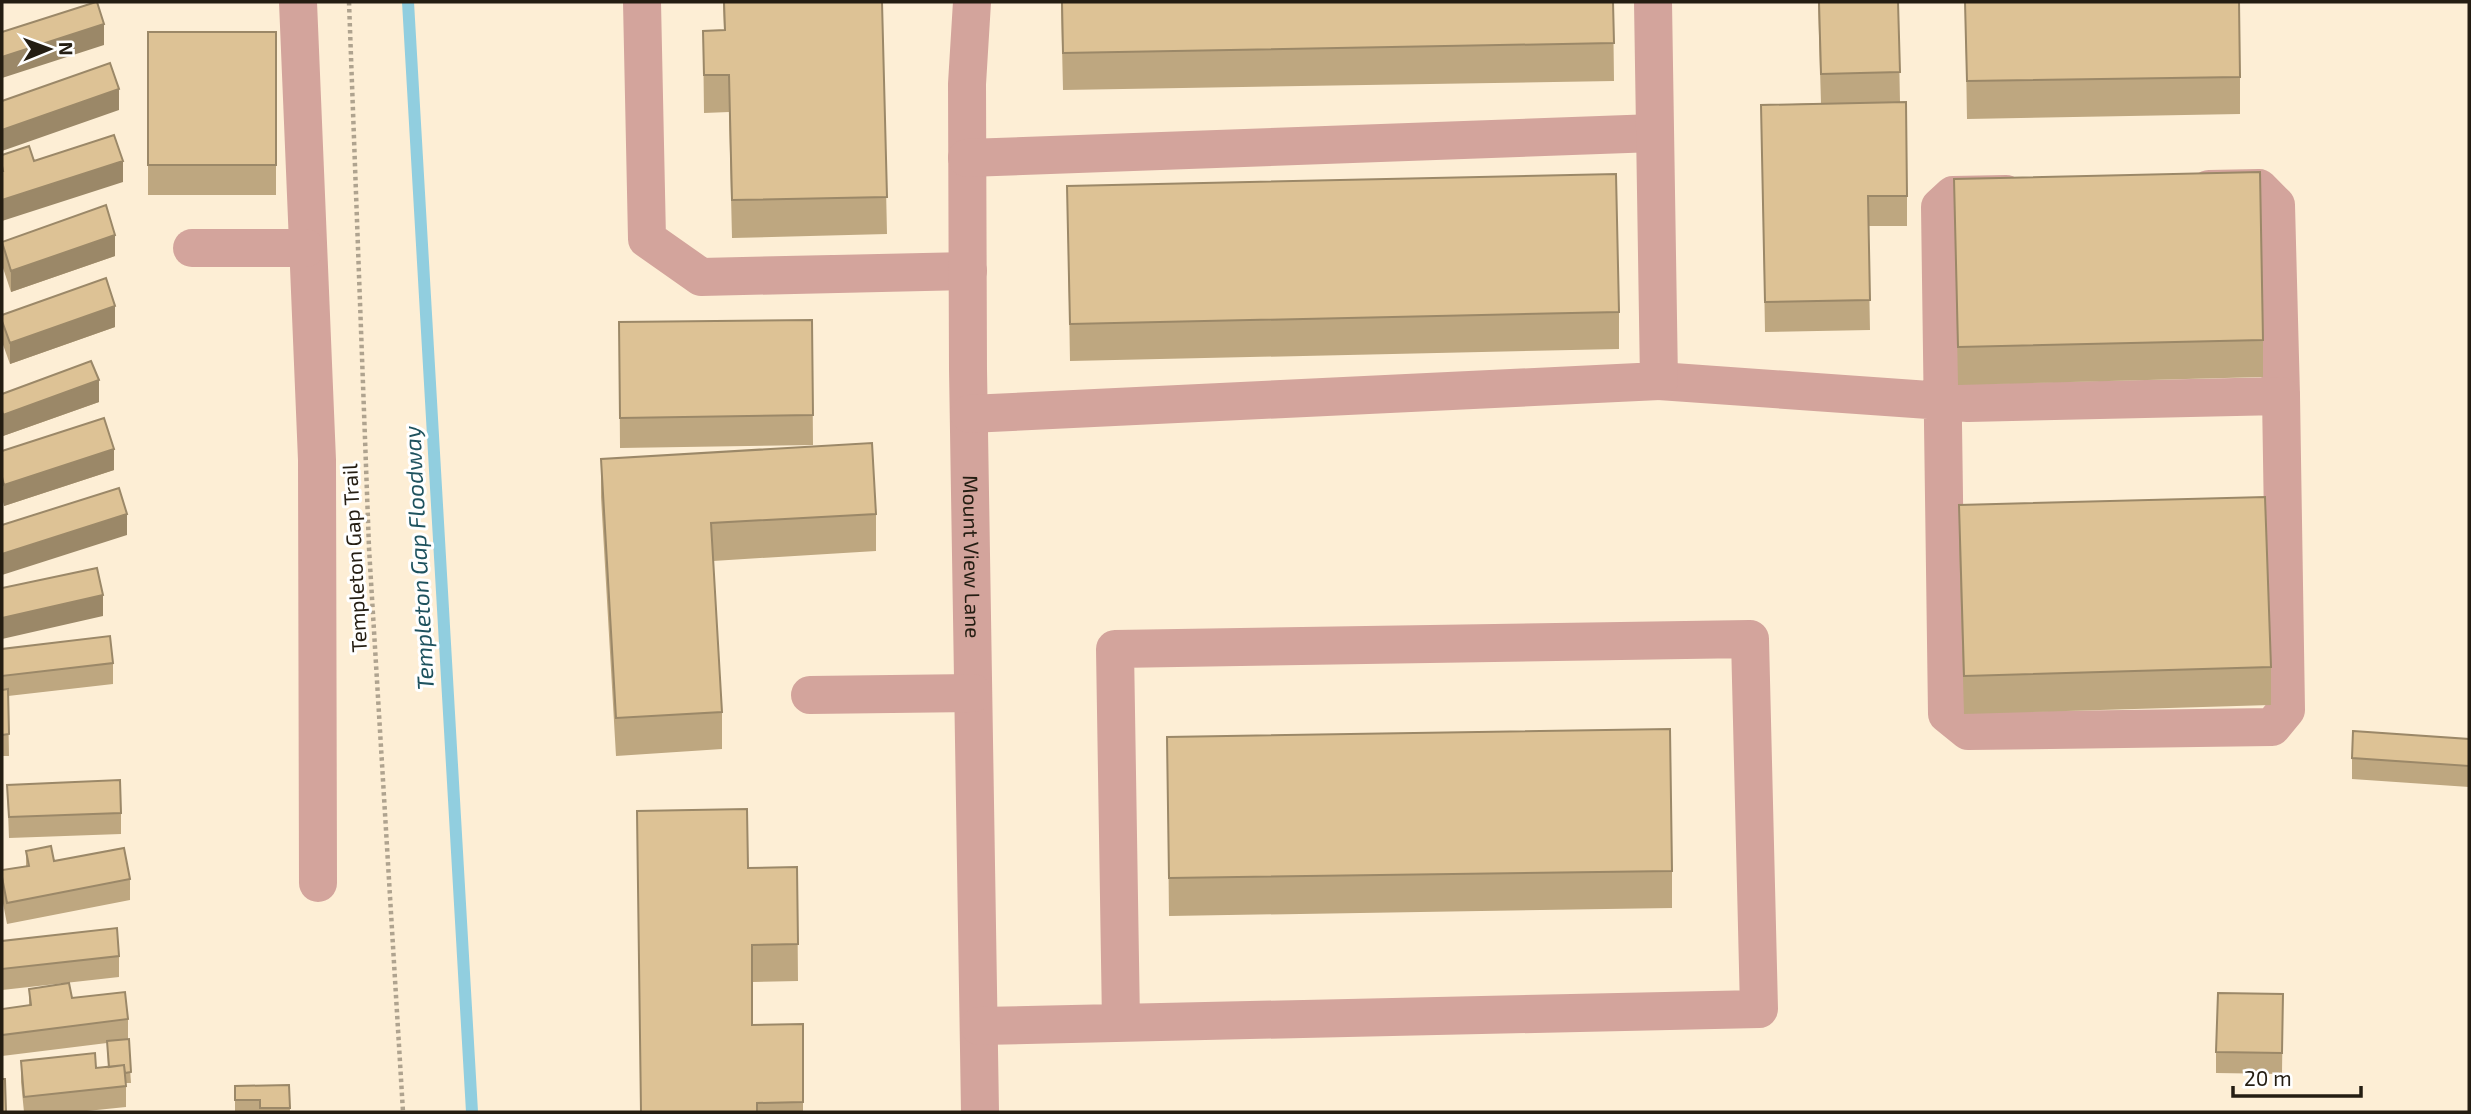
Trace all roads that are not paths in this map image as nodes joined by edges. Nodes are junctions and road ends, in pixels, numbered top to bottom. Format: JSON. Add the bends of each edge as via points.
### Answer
{"nodes":[{"id":1,"x":298,"y":2,"type":"edge"},
{"id":2,"x":642,"y":2,"type":"edge"},
{"id":3,"x":972,"y":2,"type":"edge"},
{"id":4,"x":1653,"y":2,"type":"edge"},
{"id":5,"x":1655,"y":133,"type":"junction"},
{"id":6,"x":967,"y":158,"type":"junction"},
{"id":7,"x":2176,"y":190,"type":"edge"},
{"id":8,"x":2037,"y":193,"type":"edge"},
{"id":9,"x":192,"y":248,"type":"dead end"},
{"id":10,"x":306,"y":248,"type":"junction"},
{"id":11,"x":968,"y":271,"type":"junction"},
{"id":12,"x":1659,"y":381,"type":"junction"},
{"id":13,"x":2281,"y":396,"type":"junction"},
{"id":14,"x":1943,"y":401,"type":"junction"},
{"id":15,"x":969,"y":414,"type":"junction"},
{"id":16,"x":2283,"y":511,"type":"junction"},
{"id":17,"x":2242,"y":512,"type":"edge"},
{"id":18,"x":1945,"y":516,"type":"junction"},
{"id":19,"x":1985,"y":516,"type":"edge"},
{"id":20,"x":973,"y":693,"type":"junction"},
{"id":21,"x":810,"y":695,"type":"dead end"},
{"id":22,"x":318,"y":883,"type":"dead end"},
{"id":23,"x":1121,"y":1022,"type":"junction"},
{"id":24,"x":979,"y":1026,"type":"junction"},
{"id":25,"x":980,"y":1112,"type":"edge"}],
"edges":[{"from":1,"to":10,"type":"street"},
{"from":2,"to":11,"type":"street","via":[[647,239],[701,277]]},
{"from":3,"to":6,"type":"street","name":"Mount View Lane"},
{"from":4,"to":5,"type":"street"},
{"from":5,"to":6,"type":"street"},
{"from":5,"to":12,"type":"street"},
{"from":6,"to":11,"type":"street","name":"Mount View Lane"},
{"from":7,"to":13,"type":"street","via":[[2259,188],[2276,205]]},
{"from":8,"to":14,"type":"street","via":[[1953,195],[1940,207]]},
{"from":9,"to":10,"type":"street"},
{"from":10,"to":22,"type":"street","via":[[317,460]]},
{"from":11,"to":15,"type":"street","name":"Mount View Lane"},
{"from":12,"to":14,"type":"street"},
{"from":12,"to":15,"type":"street"},
{"from":13,"to":14,"type":"street"},
{"from":13,"to":16,"type":"street"},
{"from":14,"to":18,"type":"street"},
{"from":15,"to":20,"type":"street","name":"Mount View Lane"},
{"from":16,"to":17,"type":"street"},
{"from":16,"to":18,"type":"street","via":[[2286,710],[2272,727],[1968,731],[1947,715]]},
{"from":18,"to":19,"type":"street"},
{"from":20,"to":21,"type":"street"},
{"from":20,"to":24,"type":"street","name":"Mount View Lane"},
{"from":23,"to":23,"type":"street","via":[[1759,1009],[1750,639],[1115,649]]},
{"from":23,"to":24,"type":"street"},
{"from":24,"to":25,"type":"street","name":"Mount View Lane"}]}
